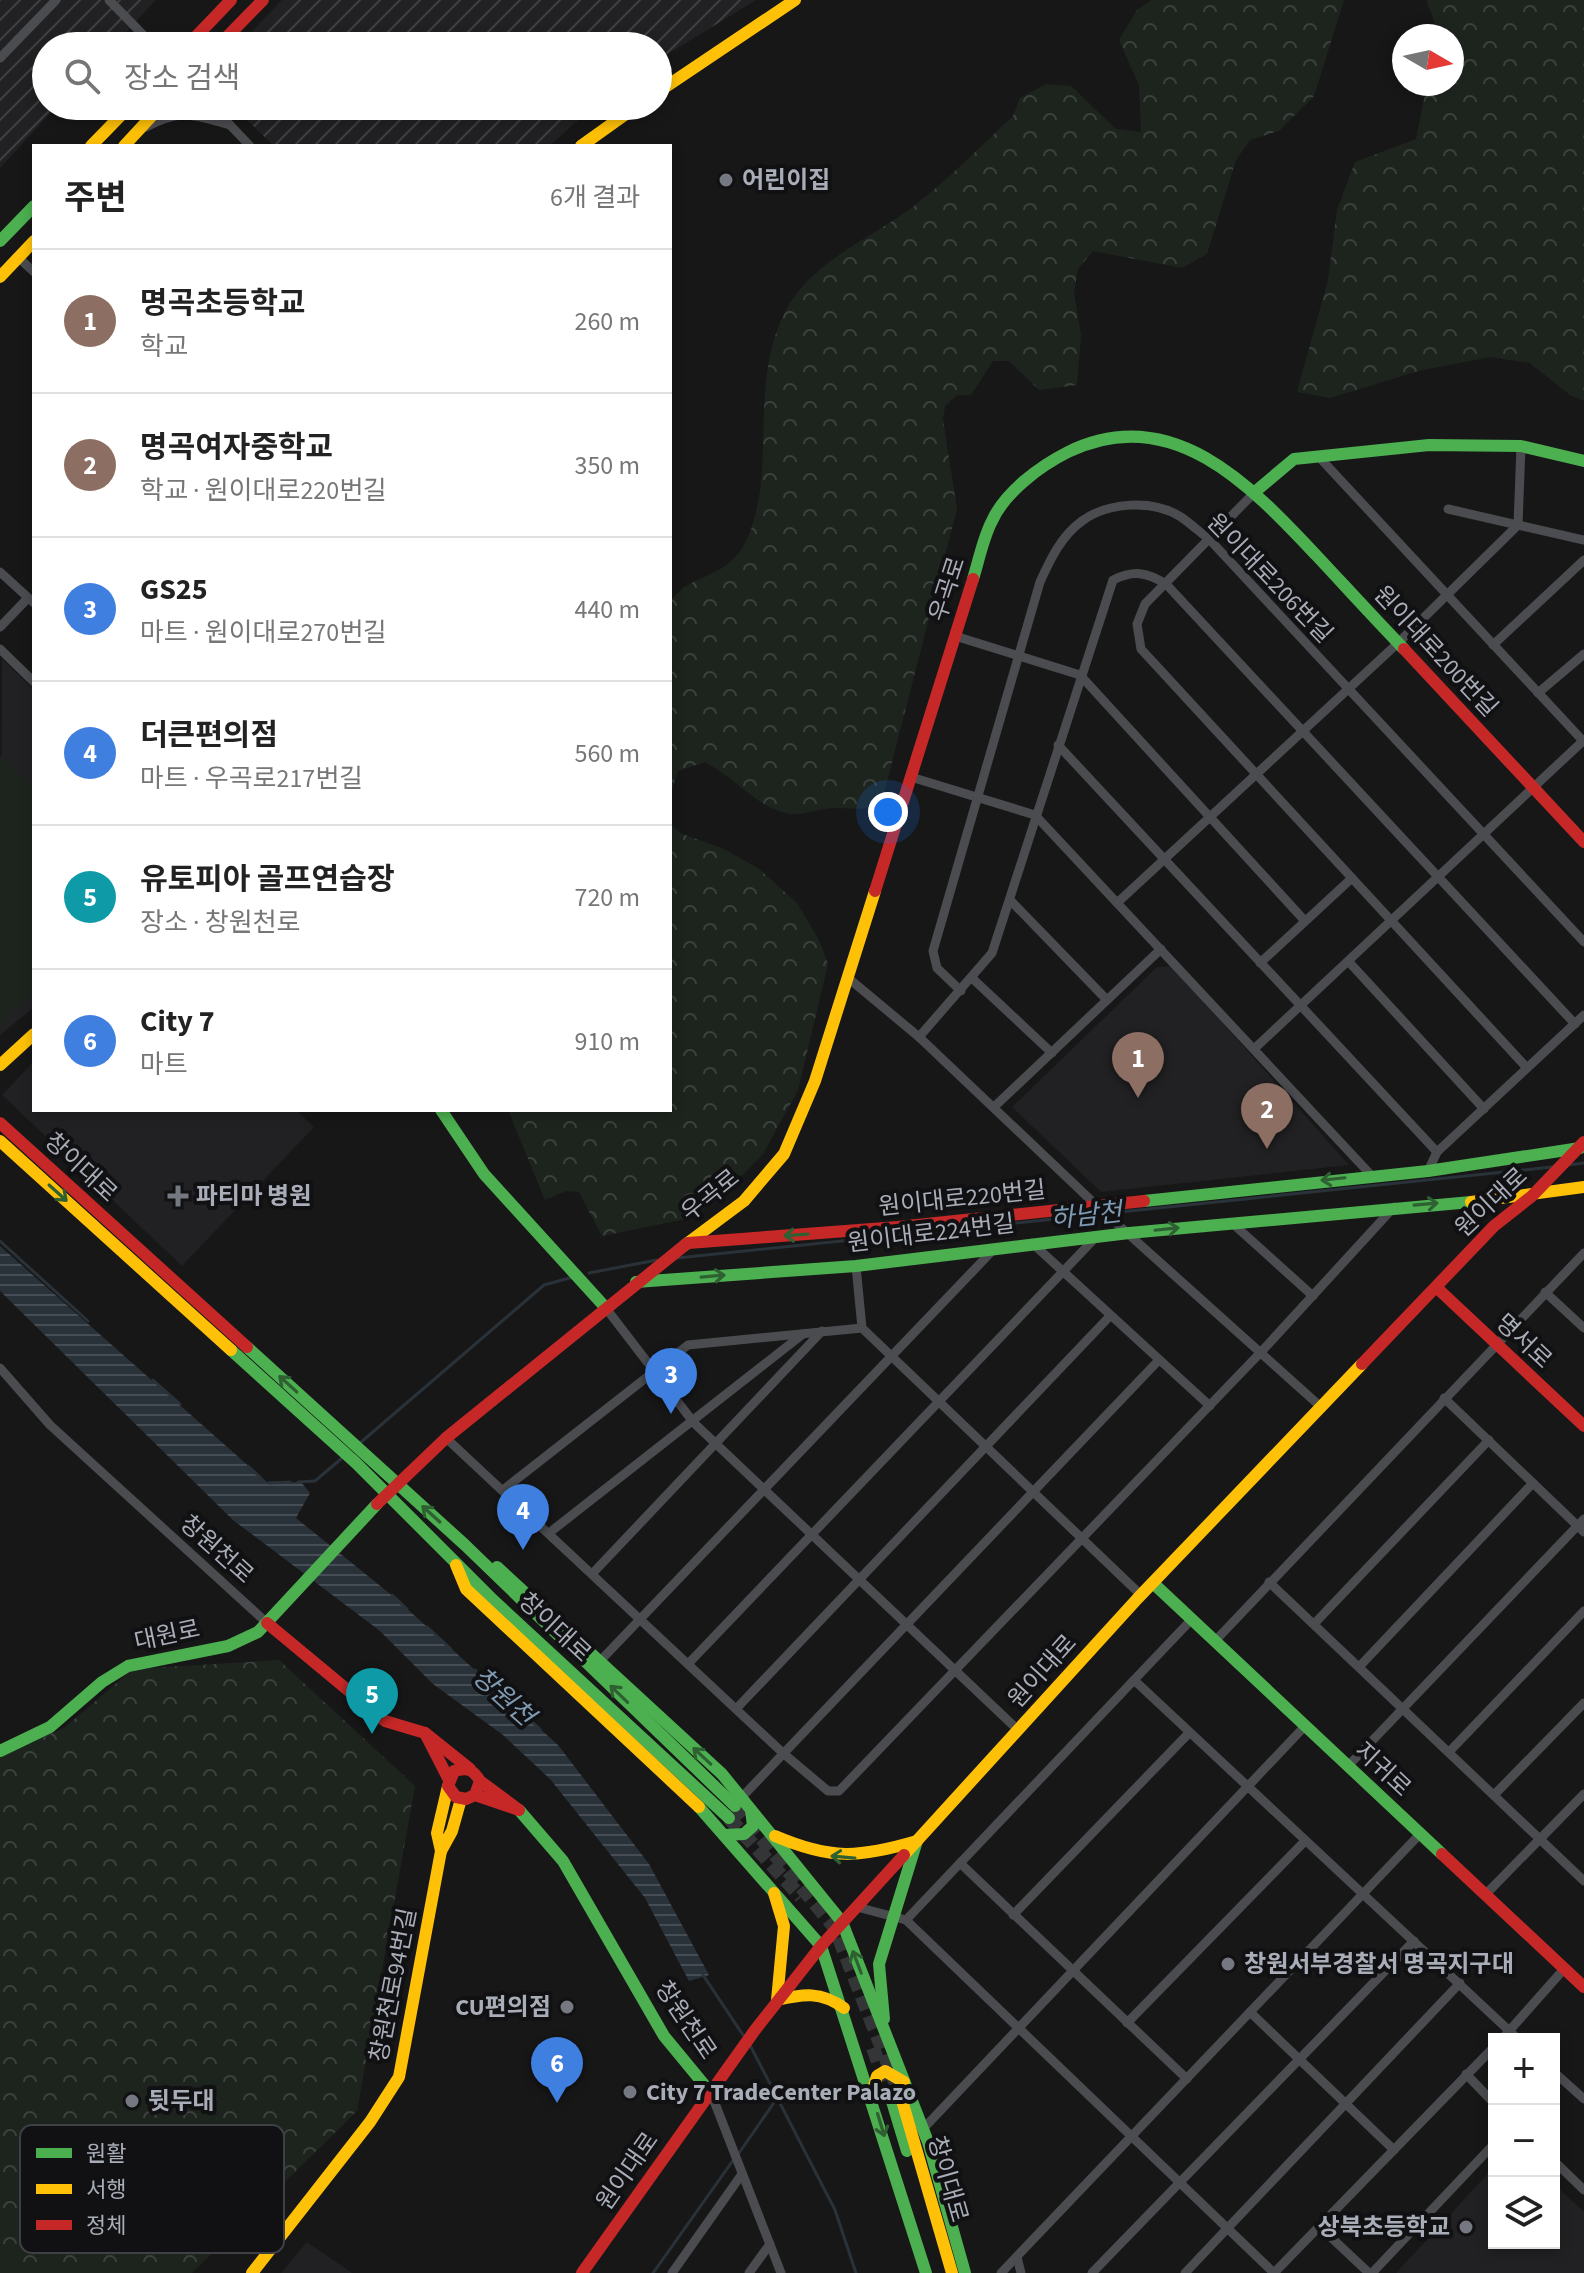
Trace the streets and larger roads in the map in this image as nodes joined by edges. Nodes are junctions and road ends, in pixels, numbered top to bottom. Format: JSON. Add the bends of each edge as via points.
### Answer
{"nodes":[{"id":1,"x":56,"y":0,"type":"edge"},
{"id":2,"x":109,"y":0,"type":"edge"},
{"id":3,"x":231,"y":0,"type":"edge"},
{"id":4,"x":263,"y":0,"type":"edge"},
{"id":5,"x":795,"y":0,"type":"edge"},
{"id":6,"x":140,"y":32,"type":"edge"},
{"id":7,"x":200,"y":32,"type":"edge"},
{"id":8,"x":233,"y":32,"type":"edge"},
{"id":9,"x":0,"y":58,"type":"edge"},
{"id":10,"x":672,"y":83,"type":"edge"},
{"id":11,"x":116,"y":120,"type":"edge"},
{"id":12,"x":148,"y":120,"type":"edge"},
{"id":13,"x":160,"y":120,"type":"edge"},
{"id":14,"x":218,"y":120,"type":"edge"},
{"id":15,"x":225,"y":120,"type":"edge"},
{"id":16,"x":228,"y":120,"type":"edge"},
{"id":17,"x":617,"y":120,"type":"edge"},
{"id":18,"x":230,"y":125,"type":"junction"},
{"id":19,"x":138,"y":131,"type":"junction"},
{"id":20,"x":93,"y":144,"type":"edge"},
{"id":21,"x":126,"y":144,"type":"edge"},
{"id":22,"x":248,"y":144,"type":"edge"},
{"id":23,"x":584,"y":144,"type":"edge"},
{"id":24,"x":32,"y":208,"type":"edge"},
{"id":25,"x":0,"y":241,"type":"edge"},
{"id":26,"x":32,"y":243,"type":"edge"},
{"id":27,"x":19,"y":258,"type":"junction"},
{"id":28,"x":32,"y":270,"type":"edge"},
{"id":29,"x":0,"y":277,"type":"edge"},
{"id":30,"x":1521,"y":446,"type":"junction"},
{"id":31,"x":1319,"y":457,"type":"junction"},
{"id":32,"x":1584,"y":461,"type":"edge"},
{"id":33,"x":1256,"y":491,"type":"junction"},
{"id":34,"x":1448,"y":509,"type":"dead end"},
{"id":35,"x":1518,"y":525,"type":"junction"},
{"id":36,"x":1210,"y":540,"type":"junction"},
{"id":37,"x":1584,"y":540,"type":"edge"},
{"id":38,"x":1584,"y":560,"type":"edge"},
{"id":39,"x":0,"y":572,"type":"edge"},
{"id":40,"x":1166,"y":584,"type":"junction"},
{"id":41,"x":1446,"y":596,"type":"junction"},
{"id":42,"x":31,"y":601,"type":"edge"},
{"id":43,"x":0,"y":627,"type":"edge"},
{"id":44,"x":955,"y":636,"type":"junction"},
{"id":45,"x":1398,"y":643,"type":"junction"},
{"id":46,"x":1493,"y":645,"type":"junction"},
{"id":47,"x":0,"y":649,"type":"edge"},
{"id":48,"x":1584,"y":654,"type":"edge"},
{"id":49,"x":1020,"y":657,"type":"junction"},
{"id":50,"x":1080,"y":675,"type":"junction"},
{"id":51,"x":32,"y":680,"type":"edge"},
{"id":52,"x":1347,"y":687,"type":"junction"},
{"id":53,"x":1538,"y":693,"type":"junction"},
{"id":54,"x":1302,"y":731,"type":"junction"},
{"id":55,"x":1584,"y":741,"type":"edge"},
{"id":56,"x":1058,"y":745,"type":"junction"},
{"id":57,"x":1257,"y":774,"type":"junction"},
{"id":58,"x":911,"y":777,"type":"junction"},
{"id":59,"x":1533,"y":787,"type":"junction"},
{"id":60,"x":978,"y":795,"type":"junction"},
{"id":61,"x":1035,"y":815,"type":"junction"},
{"id":62,"x":1209,"y":816,"type":"junction"},
{"id":63,"x":1486,"y":835,"type":"junction"},
{"id":64,"x":1584,"y":842,"type":"edge"},
{"id":65,"x":1163,"y":859,"type":"junction"},
{"id":66,"x":1352,"y":878,"type":"junction"},
{"id":67,"x":1439,"y":879,"type":"junction"},
{"id":68,"x":1011,"y":901,"type":"junction"},
{"id":69,"x":1117,"y":903,"type":"junction"},
{"id":70,"x":1305,"y":921,"type":"junction"},
{"id":71,"x":1392,"y":921,"type":"junction"},
{"id":72,"x":1584,"y":942,"type":"edge"},
{"id":73,"x":1161,"y":949,"type":"junction"},
{"id":74,"x":1349,"y":962,"type":"junction"},
{"id":75,"x":1260,"y":963,"type":"junction"},
{"id":76,"x":847,"y":977,"type":"junction"},
{"id":77,"x":973,"y":979,"type":"junction"},
{"id":78,"x":961,"y":991,"type":"junction"},
{"id":79,"x":1107,"y":1000,"type":"junction"},
{"id":80,"x":1300,"y":1005,"type":"junction"},
{"id":81,"x":1584,"y":1015,"type":"edge"},
{"id":82,"x":1575,"y":1024,"type":"junction"},
{"id":83,"x":919,"y":1037,"type":"junction"},
{"id":84,"x":29,"y":1039,"type":"edge"},
{"id":85,"x":1254,"y":1049,"type":"junction"},
{"id":86,"x":1052,"y":1053,"type":"junction"},
{"id":87,"x":0,"y":1054,"type":"edge"},
{"id":88,"x":0,"y":1065,"type":"edge"},
{"id":89,"x":1527,"y":1068,"type":"junction"},
{"id":90,"x":0,"y":1071,"type":"edge"},
{"id":91,"x":994,"y":1107,"type":"junction"},
{"id":92,"x":1484,"y":1109,"type":"junction"},
{"id":93,"x":442,"y":1112,"type":"edge"},
{"id":94,"x":0,"y":1123,"type":"edge"},
{"id":95,"x":0,"y":1141,"type":"edge"},
{"id":96,"x":1578,"y":1149,"type":"edge"},
{"id":97,"x":1437,"y":1152,"type":"junction"},
{"id":98,"x":1428,"y":1171,"type":"junction"},
{"id":99,"x":1371,"y":1175,"type":"junction"},
{"id":100,"x":1584,"y":1187,"type":"edge"},
{"id":101,"x":1535,"y":1192,"type":"junction"},
{"id":102,"x":1100,"y":1207,"type":"junction"},
{"id":103,"x":1394,"y":1207,"type":"junction"},
{"id":104,"x":1232,"y":1223,"type":"junction"},
{"id":105,"x":1126,"y":1230,"type":"junction"},
{"id":106,"x":1097,"y":1236,"type":"junction"},
{"id":107,"x":1032,"y":1243,"type":"junction"},
{"id":108,"x":682,"y":1246,"type":"junction"},
{"id":109,"x":996,"y":1247,"type":"junction"},
{"id":110,"x":1584,"y":1253,"type":"edge"},
{"id":111,"x":856,"y":1266,"type":"junction"},
{"id":112,"x":1062,"y":1273,"type":"junction"},
{"id":113,"x":639,"y":1279,"type":"junction"},
{"id":114,"x":1436,"y":1287,"type":"junction"},
{"id":115,"x":1545,"y":1292,"type":"junction"},
{"id":116,"x":1313,"y":1296,"type":"junction"},
{"id":117,"x":605,"y":1307,"type":"junction"},
{"id":118,"x":1109,"y":1317,"type":"junction"},
{"id":119,"x":862,"y":1328,"type":"junction"},
{"id":120,"x":1584,"y":1328,"type":"edge"},
{"id":121,"x":822,"y":1331,"type":"junction"},
{"id":122,"x":803,"y":1334,"type":"junction"},
{"id":123,"x":1495,"y":1344,"type":"junction"},
{"id":124,"x":1262,"y":1351,"type":"junction"},
{"id":125,"x":892,"y":1358,"type":"junction"},
{"id":126,"x":1158,"y":1361,"type":"junction"},
{"id":127,"x":0,"y":1368,"type":"edge"},
{"id":128,"x":654,"y":1371,"type":"junction"},
{"id":129,"x":1444,"y":1398,"type":"junction"},
{"id":130,"x":940,"y":1402,"type":"junction"},
{"id":131,"x":1210,"y":1406,"type":"junction"},
{"id":132,"x":1321,"y":1407,"type":"junction"},
{"id":133,"x":694,"y":1423,"type":"junction"},
{"id":134,"x":1584,"y":1426,"type":"edge"},
{"id":135,"x":446,"y":1438,"type":"junction"},
{"id":136,"x":1489,"y":1440,"type":"junction"},
{"id":137,"x":343,"y":1442,"type":"junction"},
{"id":138,"x":716,"y":1444,"type":"junction"},
{"id":139,"x":988,"y":1446,"type":"junction"},
{"id":140,"x":362,"y":1460,"type":"junction"},
{"id":141,"x":1533,"y":1483,"type":"junction"},
{"id":142,"x":398,"y":1484,"type":"junction"},
{"id":143,"x":763,"y":1489,"type":"junction"},
{"id":144,"x":503,"y":1490,"type":"junction"},
{"id":145,"x":1033,"y":1492,"type":"junction"},
{"id":146,"x":387,"y":1493,"type":"junction"},
{"id":147,"x":1582,"y":1525,"type":"edge"},
{"id":148,"x":549,"y":1533,"type":"junction"},
{"id":149,"x":812,"y":1533,"type":"junction"},
{"id":150,"x":1080,"y":1539,"type":"junction"},
{"id":151,"x":465,"y":1545,"type":"junction"},
{"id":152,"x":455,"y":1562,"type":"junction"},
{"id":153,"x":592,"y":1574,"type":"junction"},
{"id":154,"x":858,"y":1579,"type":"junction"},
{"id":155,"x":1269,"y":1582,"type":"junction"},
{"id":156,"x":1153,"y":1583,"type":"junction"},
{"id":157,"x":1142,"y":1596,"type":"junction"},
{"id":158,"x":1584,"y":1611,"type":"edge"},
{"id":159,"x":640,"y":1619,"type":"junction"},
{"id":160,"x":1192,"y":1619,"type":"junction"},
{"id":161,"x":267,"y":1623,"type":"junction"},
{"id":162,"x":1314,"y":1624,"type":"junction"},
{"id":163,"x":908,"y":1626,"type":"junction"},
{"id":164,"x":1215,"y":1641,"type":"junction"},
{"id":165,"x":601,"y":1660,"type":"junction"},
{"id":166,"x":688,"y":1664,"type":"junction"},
{"id":167,"x":1359,"y":1667,"type":"junction"},
{"id":168,"x":956,"y":1672,"type":"junction"},
{"id":169,"x":1134,"y":1680,"type":"junction"},
{"id":170,"x":1584,"y":1703,"type":"edge"},
{"id":171,"x":736,"y":1709,"type":"junction"},
{"id":172,"x":1402,"y":1709,"type":"junction"},
{"id":173,"x":1305,"y":1726,"type":"junction"},
{"id":174,"x":1018,"y":1730,"type":"junction"},
{"id":175,"x":425,"y":1733,"type":"junction"},
{"id":176,"x":1189,"y":1733,"type":"junction"},
{"id":177,"x":0,"y":1751,"type":"edge"},
{"id":178,"x":1449,"y":1752,"type":"junction"},
{"id":179,"x":784,"y":1754,"type":"junction"},
{"id":180,"x":1348,"y":1766,"type":"junction"},
{"id":181,"x":470,"y":1769,"type":"junction"},
{"id":182,"x":480,"y":1781,"type":"junction"},
{"id":183,"x":448,"y":1783,"type":"junction"},
{"id":184,"x":1247,"y":1789,"type":"junction"},
{"id":185,"x":1584,"y":1794,"type":"edge"},
{"id":186,"x":475,"y":1795,"type":"junction"},
{"id":187,"x":1494,"y":1795,"type":"junction"},
{"id":188,"x":461,"y":1799,"type":"junction"},
{"id":189,"x":735,"y":1807,"type":"junction"},
{"id":190,"x":519,"y":1810,"type":"junction"},
{"id":191,"x":751,"y":1810,"type":"junction"},
{"id":192,"x":770,"y":1833,"type":"junction"},
{"id":193,"x":1420,"y":1834,"type":"junction"},
{"id":194,"x":725,"y":1835,"type":"junction"},
{"id":195,"x":1541,"y":1839,"type":"junction"},
{"id":196,"x":917,"y":1841,"type":"junction"},
{"id":197,"x":1304,"y":1842,"type":"junction"},
{"id":198,"x":441,"y":1851,"type":"junction"},
{"id":199,"x":960,"y":1863,"type":"junction"},
{"id":200,"x":1584,"y":1881,"type":"edge"},
{"id":201,"x":772,"y":1886,"type":"junction"},
{"id":202,"x":1364,"y":1894,"type":"junction"},
{"id":203,"x":1485,"y":1895,"type":"junction"},
{"id":204,"x":857,"y":1907,"type":"junction"},
{"id":205,"x":1013,"y":1915,"type":"junction"},
{"id":206,"x":891,"y":1917,"type":"junction"},
{"id":207,"x":906,"y":1920,"type":"junction"},
{"id":208,"x":842,"y":1922,"type":"junction"},
{"id":209,"x":1414,"y":1941,"type":"junction"},
{"id":210,"x":821,"y":1946,"type":"junction"},
{"id":211,"x":1564,"y":1969,"type":"junction"},
{"id":212,"x":1072,"y":1971,"type":"junction"},
{"id":213,"x":1460,"y":1983,"type":"junction"},
{"id":214,"x":1584,"y":1987,"type":"edge"},
{"id":215,"x":775,"y":2003,"type":"junction"},
{"id":216,"x":844,"y":2009,"type":"junction"},
{"id":217,"x":1250,"y":2012,"type":"junction"},
{"id":218,"x":1127,"y":2023,"type":"junction"},
{"id":219,"x":1018,"y":2027,"type":"junction"},
{"id":220,"x":1504,"y":2033,"type":"edge"},
{"id":221,"x":1508,"y":2033,"type":"edge"},
{"id":222,"x":886,"y":2036,"type":"junction"},
{"id":223,"x":1488,"y":2053,"type":"edge"},
{"id":224,"x":1298,"y":2059,"type":"junction"},
{"id":225,"x":1466,"y":2074,"type":"junction"},
{"id":226,"x":1560,"y":2077,"type":"edge"},
{"id":227,"x":1187,"y":2079,"type":"junction"},
{"id":228,"x":904,"y":2082,"type":"junction"},
{"id":229,"x":711,"y":2093,"type":"junction"},
{"id":230,"x":872,"y":2097,"type":"junction"},
{"id":231,"x":1488,"y":2097,"type":"edge"},
{"id":232,"x":1584,"y":2099,"type":"edge"},
{"id":233,"x":1345,"y":2104,"type":"junction"},
{"id":234,"x":922,"y":2130,"type":"junction"},
{"id":235,"x":1133,"y":2135,"type":"junction"},
{"id":236,"x":1394,"y":2150,"type":"junction"},
{"id":237,"x":1488,"y":2150,"type":"edge"},
{"id":238,"x":1560,"y":2167,"type":"edge"},
{"id":239,"x":742,"y":2174,"type":"junction"},
{"id":240,"x":1180,"y":2182,"type":"junction"},
{"id":241,"x":1584,"y":2190,"type":"edge"},
{"id":242,"x":1320,"y":2227,"type":"junction"},
{"id":243,"x":1228,"y":2228,"type":"junction"},
{"id":244,"x":284,"y":2232,"type":"edge"},
{"id":245,"x":770,"y":2244,"type":"junction"},
{"id":246,"x":268,"y":2253,"type":"edge"},
{"id":247,"x":1017,"y":2257,"type":"junction"},
{"id":248,"x":252,"y":2273,"type":"edge"},
{"id":249,"x":582,"y":2273,"type":"edge"},
{"id":250,"x":672,"y":2273,"type":"edge"},
{"id":251,"x":749,"y":2273,"type":"edge"},
{"id":252,"x":781,"y":2273,"type":"edge"},
{"id":253,"x":926,"y":2273,"type":"edge"},
{"id":254,"x":943,"y":2273,"type":"edge"},
{"id":255,"x":952,"y":2273,"type":"edge"},
{"id":256,"x":965,"y":2273,"type":"edge"},
{"id":257,"x":1001,"y":2273,"type":"edge"},
{"id":258,"x":1021,"y":2273,"type":"edge"},
{"id":259,"x":1092,"y":2273,"type":"edge"},
{"id":260,"x":1185,"y":2273,"type":"edge"},
{"id":261,"x":1274,"y":2273,"type":"edge"},
{"id":262,"x":1370,"y":2273,"type":"edge"}],
"edges":[{"from":1,"to":9,"type":"street"},
{"from":2,"to":6,"type":"street"},
{"from":3,"to":7,"type":"street"},
{"from":4,"to":8,"type":"street"},
{"from":5,"to":10,"type":"street"},
{"from":11,"to":20,"type":"street"},
{"from":12,"to":19,"type":"street"},
{"from":13,"to":19,"type":"street"},
{"from":14,"to":18,"type":"street"},
{"from":15,"to":18,"type":"street"},
{"from":16,"to":18,"type":"street"},
{"from":17,"to":23,"type":"street"},
{"from":18,"to":22,"type":"street"},
{"from":19,"to":21,"type":"street"},
{"from":24,"to":25,"type":"street"},
{"from":26,"to":27,"type":"street"},
{"from":27,"to":28,"type":"street"},
{"from":27,"to":29,"type":"street"},
{"from":30,"to":31,"type":"street","via":[[1429,445]]},
{"from":30,"to":32,"type":"street"},
{"from":30,"to":35,"type":"street"},
{"from":31,"to":33,"type":"street","via":[[1294,459]]},
{"from":31,"to":41,"type":"street"},
{"from":33,"to":36,"type":"street"},
{"from":33,"to":44,"type":"street","name":"우곡로","via":[[1225,464],[1176,441],[1120,438],[1084,444],[1058,456],[1013,490],[992,519]]},
{"from":33,"to":45,"type":"street","name":"원이대로200번길"},
{"from":34,"to":35,"type":"street"},
{"from":35,"to":37,"type":"street"},
{"from":35,"to":41,"type":"street"},
{"from":36,"to":40,"type":"street"},
{"from":36,"to":49,"type":"street","name":"원이대로206번길","via":[[1179,516],[1147,505],[1110,509],[1082,521],[1054,550]]},
{"from":36,"to":52,"type":"street","name":"원이대로206번길"},
{"from":38,"to":46,"type":"street"},
{"from":39,"to":42,"type":"street"},
{"from":40,"to":50,"type":"street","via":[[1147,573],[1113,580]]},
{"from":40,"to":54,"type":"street"},
{"from":40,"to":57,"type":"street","via":[[1145,604],[1137,624],[1141,649]]},
{"from":41,"to":45,"type":"street"},
{"from":41,"to":46,"type":"street"},
{"from":42,"to":43,"type":"street"},
{"from":44,"to":49,"type":"street"},
{"from":44,"to":58,"type":"street","name":"우곡로"},
{"from":45,"to":52,"type":"street"},
{"from":45,"to":59,"type":"street","name":"원이대로200번길"},
{"from":46,"to":53,"type":"street"},
{"from":47,"to":51,"type":"street"},
{"from":48,"to":53,"type":"street"},
{"from":49,"to":50,"type":"street"},
{"from":49,"to":60,"type":"street","name":"원이대로206번길"},
{"from":50,"to":56,"type":"street"},
{"from":50,"to":62,"type":"street"},
{"from":52,"to":54,"type":"street"},
{"from":52,"to":63,"type":"street","name":"원이대로206번길"},
{"from":53,"to":55,"type":"street"},
{"from":54,"to":57,"type":"street"},
{"from":54,"to":67,"type":"street"},
{"from":55,"to":59,"type":"street"},
{"from":56,"to":61,"type":"street"},
{"from":56,"to":65,"type":"street"},
{"from":57,"to":62,"type":"street"},
{"from":57,"to":66,"type":"street"},
{"from":58,"to":60,"type":"street"},
{"from":58,"to":76,"type":"street","name":"우곡로"},
{"from":59,"to":63,"type":"street"},
{"from":59,"to":64,"type":"street","name":"원이대로200번길"},
{"from":60,"to":61,"type":"street"},
{"from":60,"to":78,"type":"street","name":"원이대로206번길","via":[[933,951],[937,968]]},
{"from":61,"to":68,"type":"street"},
{"from":61,"to":69,"type":"street"},
{"from":62,"to":65,"type":"street"},
{"from":62,"to":70,"type":"street"},
{"from":63,"to":67,"type":"street"},
{"from":63,"to":72,"type":"street","name":"원이대로206번길"},
{"from":65,"to":69,"type":"street"},
{"from":65,"to":75,"type":"street"},
{"from":66,"to":70,"type":"street"},
{"from":66,"to":71,"type":"street"},
{"from":66,"to":75,"type":"street"},
{"from":67,"to":71,"type":"street"},
{"from":67,"to":82,"type":"street"},
{"from":68,"to":77,"type":"street","via":[[992,953]]},
{"from":68,"to":79,"type":"street"},
{"from":69,"to":73,"type":"street"},
{"from":70,"to":75,"type":"street"},
{"from":71,"to":74,"type":"street"},
{"from":71,"to":89,"type":"street"},
{"from":73,"to":79,"type":"street"},
{"from":73,"to":85,"type":"street"},
{"from":74,"to":80,"type":"street"},
{"from":74,"to":92,"type":"street"},
{"from":75,"to":80,"type":"street"},
{"from":76,"to":83,"type":"street"},
{"from":76,"to":108,"type":"street","name":"우곡로","via":[[815,1081],[784,1154],[744,1201]]},
{"from":77,"to":78,"type":"street"},
{"from":77,"to":86,"type":"street"},
{"from":78,"to":83,"type":"street"},
{"from":79,"to":86,"type":"street"},
{"from":80,"to":85,"type":"street"},
{"from":80,"to":97,"type":"street"},
{"from":81,"to":82,"type":"street"},
{"from":82,"to":89,"type":"street"},
{"from":83,"to":91,"type":"street"},
{"from":84,"to":87,"type":"street"},
{"from":84,"to":88,"type":"street"},
{"from":84,"to":90,"type":"street"},
{"from":85,"to":99,"type":"street"},
{"from":86,"to":91,"type":"street"},
{"from":89,"to":92,"type":"street"},
{"from":91,"to":102,"type":"street"},
{"from":92,"to":97,"type":"street"},
{"from":93,"to":117,"type":"street","via":[[484,1174]]},
{"from":137,"to":94,"type":"street","name":"창이대로","one_way":true},
{"from":95,"to":137,"type":"street","name":"창이대로","one_way":true},
{"from":96,"to":98,"type":"street","name":"원이대로220번길"},
{"from":96,"to":101,"type":"street","name":"원이대로"},
{"from":97,"to":98,"type":"street"},
{"from":98,"to":99,"type":"street","name":"원이대로220번길"},
{"from":99,"to":102,"type":"street","name":"원이대로220번길","one_way":true},
{"from":100,"to":101,"type":"street","name":"원이대로224번길"},
{"from":103,"to":101,"type":"street","name":"원이대로224번길","one_way":true},
{"from":101,"to":114,"type":"street","name":"원이대로"},
{"from":102,"to":105,"type":"street"},
{"from":102,"to":108,"type":"street","name":"원이대로220번길","one_way":true},
{"from":103,"to":104,"type":"street","name":"원이대로224번길"},
{"from":103,"to":116,"type":"street"},
{"from":105,"to":104,"type":"street","name":"원이대로224번길","one_way":true},
{"from":104,"to":116,"type":"street"},
{"from":105,"to":106,"type":"street","name":"원이대로224번길"},
{"from":105,"to":124,"type":"street"},
{"from":106,"to":107,"type":"street","name":"원이대로224번길"},
{"from":106,"to":112,"type":"street"},
{"from":107,"to":109,"type":"street","name":"원이대로224번길"},
{"from":107,"to":112,"type":"street"},
{"from":108,"to":113,"type":"street","name":"우곡로"},
{"from":109,"to":111,"type":"street","name":"원이대로224번길"},
{"from":109,"to":125,"type":"street"},
{"from":110,"to":115,"type":"street"},
{"from":113,"to":111,"type":"street","name":"원이대로224번길","one_way":true},
{"from":111,"to":119,"type":"street"},
{"from":112,"to":118,"type":"street"},
{"from":112,"to":130,"type":"street"},
{"from":113,"to":117,"type":"street"},
{"from":114,"to":123,"type":"street","name":"명서로"},
{"from":114,"to":132,"type":"street","name":"원이대로"},
{"from":115,"to":120,"type":"street"},
{"from":115,"to":123,"type":"street"},
{"from":116,"to":124,"type":"street"},
{"from":117,"to":128,"type":"street"},
{"from":117,"to":135,"type":"street"},
{"from":118,"to":126,"type":"street"},
{"from":118,"to":139,"type":"street"},
{"from":119,"to":121,"type":"street"},
{"from":119,"to":125,"type":"street"},
{"from":121,"to":122,"type":"street"},
{"from":121,"to":138,"type":"street"},
{"from":122,"to":128,"type":"street","via":[[688,1345]]},
{"from":122,"to":133,"type":"street"},
{"from":123,"to":129,"type":"street"},
{"from":123,"to":134,"type":"street","name":"명서로"},
{"from":124,"to":131,"type":"street"},
{"from":124,"to":132,"type":"street"},
{"from":125,"to":130,"type":"street"},
{"from":125,"to":143,"type":"street"},
{"from":126,"to":131,"type":"street"},
{"from":126,"to":145,"type":"street"},
{"from":127,"to":161,"type":"street","name":"창원천로","via":[[50,1425]]},
{"from":128,"to":133,"type":"street"},
{"from":128,"to":144,"type":"street"},
{"from":129,"to":136,"type":"street"},
{"from":129,"to":155,"type":"street"},
{"from":130,"to":139,"type":"street"},
{"from":130,"to":149,"type":"street"},
{"from":131,"to":150,"type":"street"},
{"from":132,"to":156,"type":"street","name":"원이대로"},
{"from":133,"to":138,"type":"street"},
{"from":133,"to":148,"type":"street"},
{"from":135,"to":142,"type":"street"},
{"from":135,"to":144,"type":"street"},
{"from":136,"to":141,"type":"street"},
{"from":136,"to":162,"type":"street"},
{"from":137,"to":140,"type":"street"},
{"from":138,"to":143,"type":"street"},
{"from":138,"to":153,"type":"street"},
{"from":139,"to":145,"type":"street"},
{"from":139,"to":154,"type":"street"},
{"from":140,"to":142,"type":"street","name":"창이대로"},
{"from":140,"to":146,"type":"street","name":"창이대로"},
{"from":141,"to":147,"type":"street"},
{"from":141,"to":167,"type":"street"},
{"from":142,"to":146,"type":"street"},
{"from":151,"to":142,"type":"street","name":"창이대로","one_way":true},
{"from":143,"to":149,"type":"street"},
{"from":143,"to":159,"type":"street"},
{"from":144,"to":148,"type":"street"},
{"from":145,"to":150,"type":"street"},
{"from":145,"to":163,"type":"street"},
{"from":146,"to":152,"type":"street","name":"창이대로"},
{"from":146,"to":161,"type":"street","name":"대원로"},
{"from":147,"to":172,"type":"street"},
{"from":148,"to":153,"type":"street"},
{"from":149,"to":154,"type":"street"},
{"from":149,"to":166,"type":"street"},
{"from":150,"to":157,"type":"street"},
{"from":150,"to":168,"type":"street"},
{"from":151,"to":165,"type":"street"},
{"from":189,"to":151,"type":"street","name":"창이대로","one_way":true},
{"from":152,"to":189,"type":"street","name":"창이대로"},
{"from":152,"to":194,"type":"street","via":[[466,1589]]},
{"from":153,"to":159,"type":"street"},
{"from":154,"to":163,"type":"street"},
{"from":154,"to":171,"type":"street"},
{"from":155,"to":162,"type":"street"},
{"from":155,"to":164,"type":"street"},
{"from":156,"to":157,"type":"street","name":"원이대로"},
{"from":156,"to":160,"type":"street","name":"지귀로"},
{"from":157,"to":174,"type":"street","name":"원이대로"},
{"from":158,"to":178,"type":"street"},
{"from":159,"to":165,"type":"street"},
{"from":159,"to":166,"type":"street"},
{"from":160,"to":164,"type":"street","name":"지귀로"},
{"from":160,"to":169,"type":"street"},
{"from":161,"to":175,"type":"street","name":"창원천로","via":[[385,1721]]},
{"from":161,"to":177,"type":"street","name":"대원로","via":[[240,1644],[127,1666],[43,1732]]},
{"from":162,"to":167,"type":"street"},
{"from":163,"to":168,"type":"street"},
{"from":163,"to":179,"type":"street"},
{"from":164,"to":173,"type":"street","name":"지귀로"},
{"from":189,"to":165,"type":"street","one_way":true,"via":[[722,1774]]},
{"from":166,"to":171,"type":"street"},
{"from":167,"to":172,"type":"street"},
{"from":168,"to":174,"type":"street"},
{"from":168,"to":179,"type":"street","via":[[839,1791],[828,1791]]},
{"from":169,"to":176,"type":"street"},
{"from":169,"to":199,"type":"street"},
{"from":170,"to":187,"type":"street"},
{"from":171,"to":179,"type":"street"},
{"from":172,"to":178,"type":"street"},
{"from":172,"to":180,"type":"street"},
{"from":173,"to":180,"type":"street","name":"지귀로"},
{"from":173,"to":184,"type":"street"},
{"from":174,"to":196,"type":"street","name":"원이대로"},
{"from":175,"to":181,"type":"street"},
{"from":175,"to":183,"type":"street"},
{"from":176,"to":184,"type":"street"},
{"from":176,"to":205,"type":"street"},
{"from":178,"to":187,"type":"street"},
{"from":179,"to":189,"type":"street"},
{"from":180,"to":193,"type":"street","name":"지귀로"},
{"from":181,"to":182,"type":"street"},
{"from":181,"to":183,"type":"street","via":[[459,1768]]},
{"from":182,"to":186,"type":"street"},
{"from":182,"to":190,"type":"street","name":"창원천로"},
{"from":183,"to":188,"type":"street"},
{"from":183,"to":198,"type":"street","via":[[437,1833]]},
{"from":184,"to":197,"type":"street"},
{"from":184,"to":212,"type":"street"},
{"from":185,"to":195,"type":"street"},
{"from":186,"to":188,"type":"street"},
{"from":186,"to":190,"type":"street"},
{"from":187,"to":195,"type":"street"},
{"from":188,"to":198,"type":"street"},
{"from":189,"to":191,"type":"street"},
{"from":190,"to":229,"type":"street","name":"창원천로","via":[[552,1847],[601,1920],[666,2038]]},
{"from":191,"to":192,"type":"street"},
{"from":191,"to":194,"type":"street","via":[[753,1826],[744,1834]]},
{"from":196,"to":192,"type":"street","one_way":true,"via":[[859,1858],[815,1854]]},
{"from":192,"to":208,"type":"street"},
{"from":193,"to":202,"type":"street"},
{"from":193,"to":203,"type":"street","name":"지귀로"},
{"from":194,"to":201,"type":"street"},
{"from":195,"to":200,"type":"street"},
{"from":195,"to":203,"type":"street"},
{"from":196,"to":204,"type":"street","name":"원이대로"},
{"from":196,"to":206,"type":"street"},
{"from":197,"to":202,"type":"street"},
{"from":197,"to":218,"type":"street"},
{"from":198,"to":244,"type":"street","name":"창원천로94번길","via":[[399,2077]]},
{"from":199,"to":205,"type":"street"},
{"from":199,"to":207,"type":"street"},
{"from":201,"to":210,"type":"street"},
{"from":201,"to":215,"type":"street","via":[[784,1926]]},
{"from":202,"to":209,"type":"street"},
{"from":202,"to":217,"type":"street"},
{"from":203,"to":211,"type":"street","name":"지귀로"},
{"from":204,"to":206,"type":"street"},
{"from":204,"to":208,"type":"street","name":"원이대로"},
{"from":205,"to":212,"type":"street"},
{"from":206,"to":207,"type":"street"},
{"from":206,"to":222,"type":"street","via":[[879,1964]]},
{"from":207,"to":219,"type":"street"},
{"from":208,"to":210,"type":"street","name":"원이대로"},
{"from":222,"to":208,"type":"street","one_way":true},
{"from":209,"to":213,"type":"street"},
{"from":209,"to":224,"type":"street"},
{"from":210,"to":215,"type":"street","name":"원이대로"},
{"from":210,"to":216,"type":"street"},
{"from":211,"to":214,"type":"street","name":"지귀로"},
{"from":211,"to":221,"type":"street"},
{"from":212,"to":218,"type":"street"},
{"from":212,"to":219,"type":"street"},
{"from":213,"to":220,"type":"street"},
{"from":213,"to":233,"type":"street"},
{"from":215,"to":216,"type":"street","via":[[806,1993],[827,1995]]},
{"from":215,"to":229,"type":"street","name":"원이대로"},
{"from":216,"to":230,"type":"street"},
{"from":217,"to":224,"type":"street"},
{"from":217,"to":227,"type":"street"},
{"from":218,"to":227,"type":"street"},
{"from":219,"to":234,"type":"street"},
{"from":219,"to":235,"type":"street"},
{"from":222,"to":228,"type":"street"},
{"from":223,"to":225,"type":"street"},
{"from":224,"to":233,"type":"street"},
{"from":224,"to":240,"type":"street"},
{"from":225,"to":231,"type":"street"},
{"from":225,"to":236,"type":"street"},
{"from":226,"to":232,"type":"street"},
{"from":227,"to":235,"type":"street"},
{"from":228,"to":230,"type":"street","via":[[885,2071],[877,2076]]},
{"from":228,"to":234,"type":"street"},
{"from":229,"to":239,"type":"street","name":"창원천로"},
{"from":229,"to":249,"type":"street","name":"원이대로"},
{"from":230,"to":253,"type":"street","one_way":true},
{"from":233,"to":236,"type":"street"},
{"from":233,"to":243,"type":"street"},
{"from":234,"to":256,"type":"street"},
{"from":235,"to":240,"type":"street"},
{"from":235,"to":247,"type":"street"},
{"from":236,"to":242,"type":"street"},
{"from":237,"to":262,"type":"street"},
{"from":238,"to":241,"type":"street"},
{"from":239,"to":245,"type":"street","name":"창원천로"},
{"from":239,"to":250,"type":"street"},
{"from":240,"to":243,"type":"street"},
{"from":240,"to":259,"type":"street"},
{"from":242,"to":261,"type":"street"},
{"from":242,"to":262,"type":"street"},
{"from":243,"to":260,"type":"street"},
{"from":243,"to":261,"type":"street"},
{"from":245,"to":251,"type":"street"},
{"from":245,"to":252,"type":"street","name":"창원천로"},
{"from":246,"to":248,"type":"street","name":"창원천로94번길"},
{"from":247,"to":257,"type":"street"},
{"from":247,"to":258,"type":"street"},
{"from":254,"to":255,"type":"street","name":"창이대로","via":[[896,2098]]}]}
